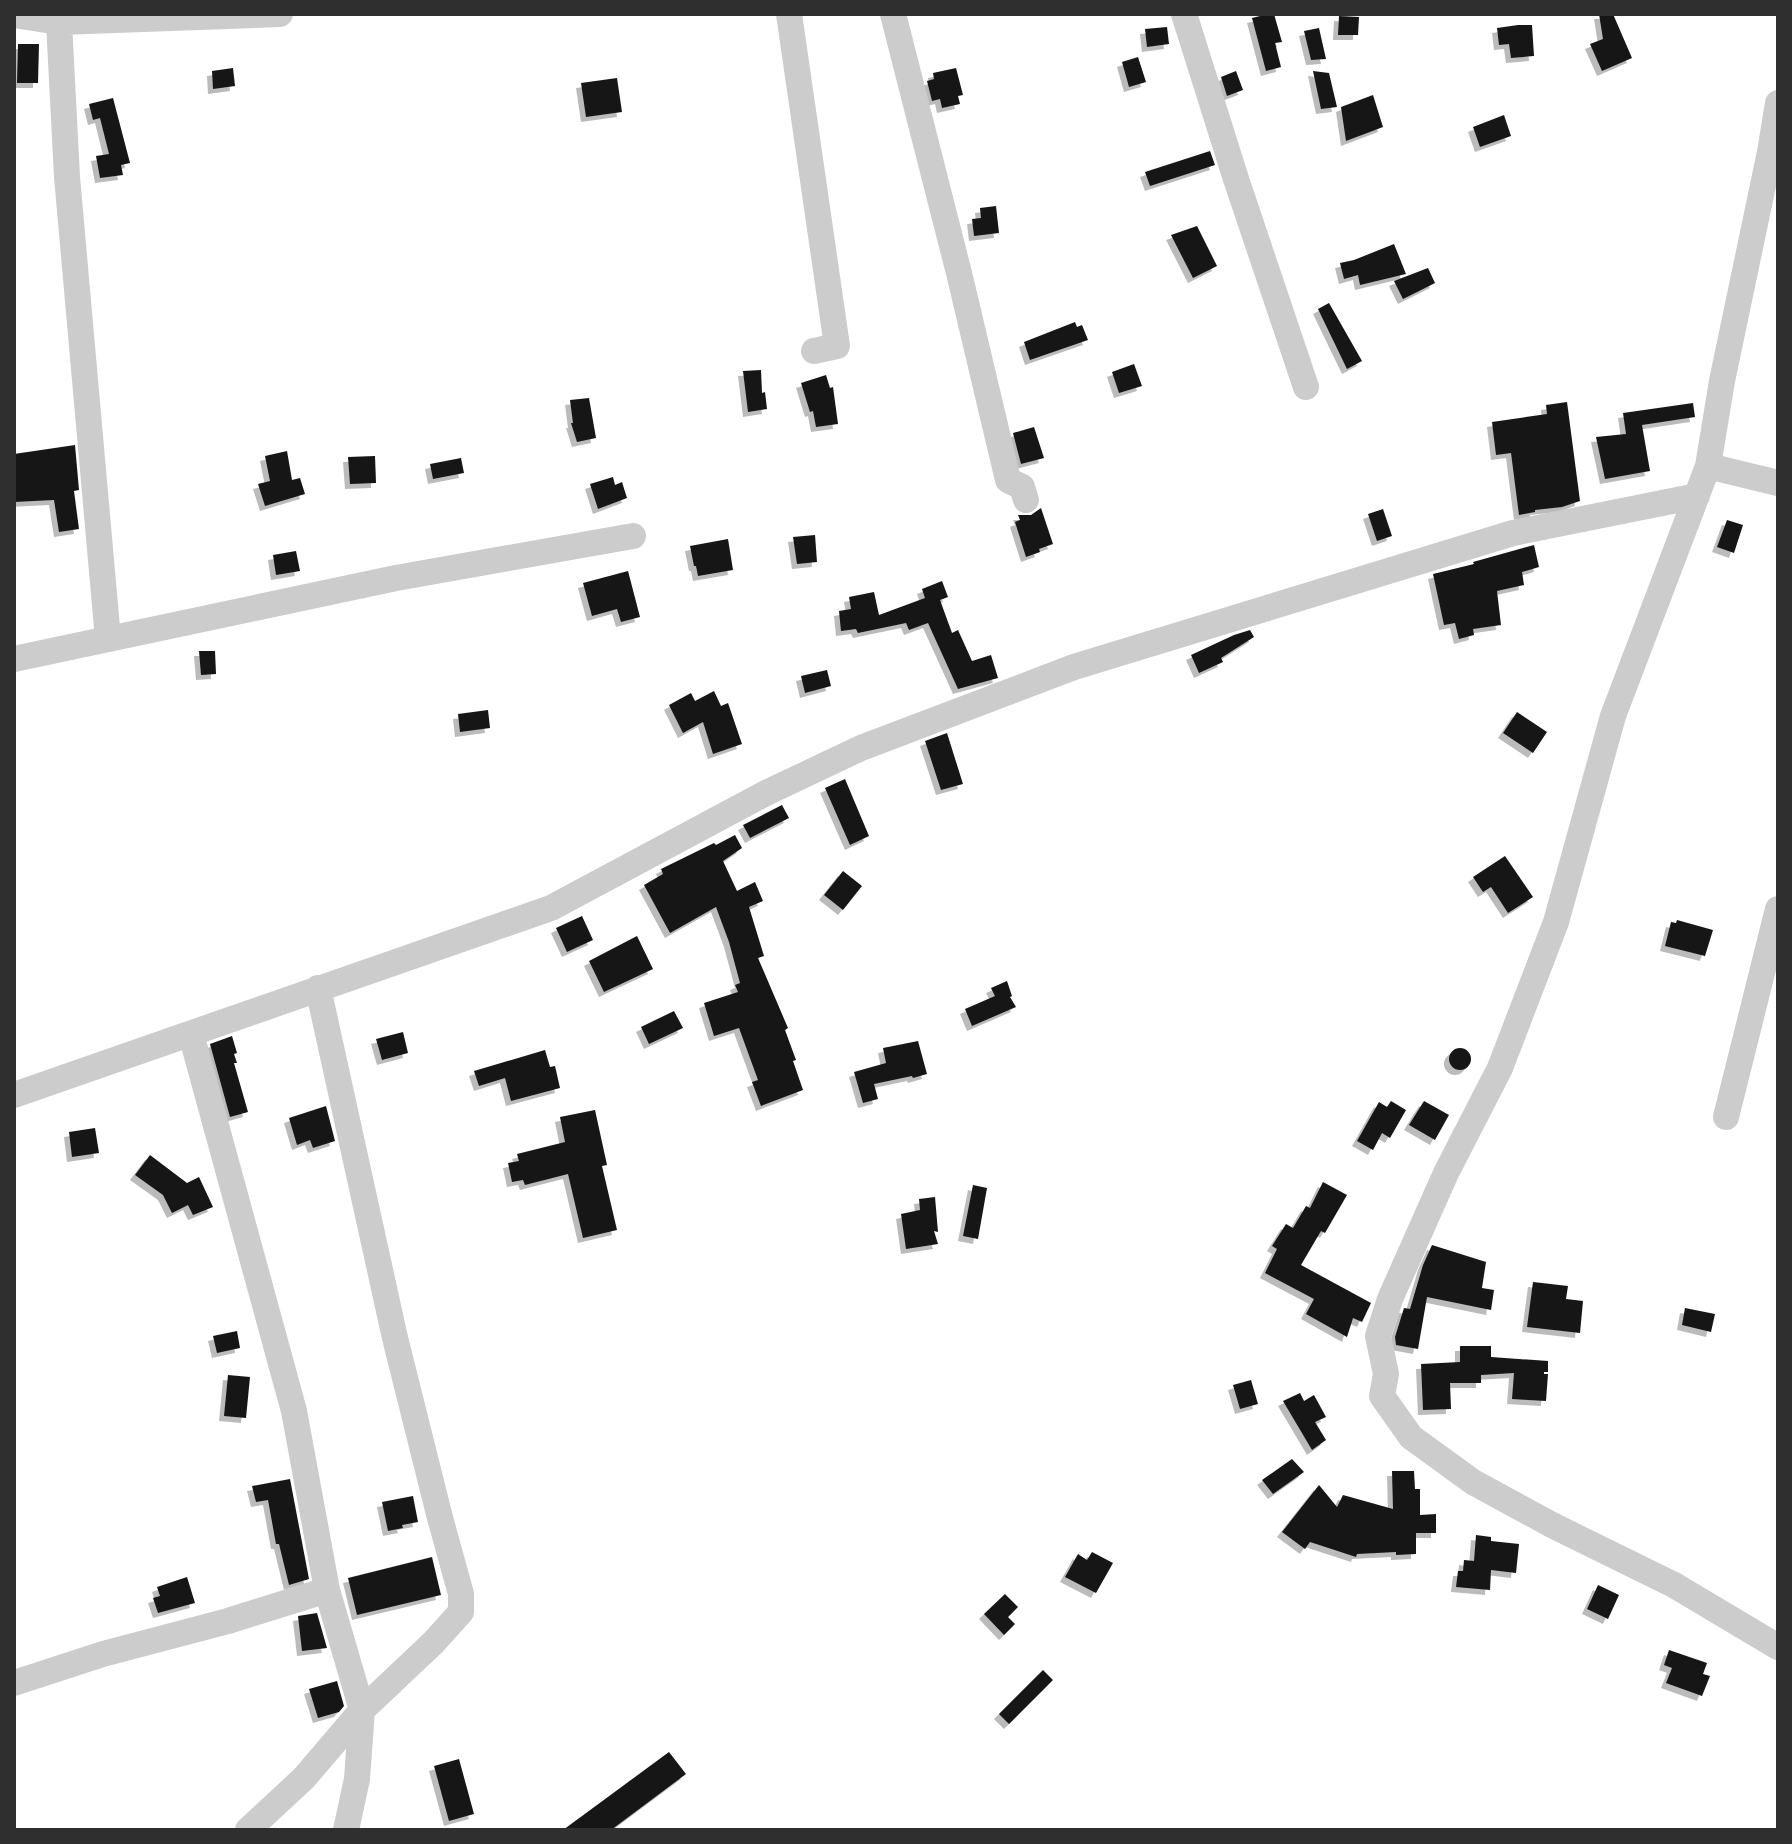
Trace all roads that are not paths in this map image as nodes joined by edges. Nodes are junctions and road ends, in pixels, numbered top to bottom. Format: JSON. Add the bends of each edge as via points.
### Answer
{"nodes":[{"id":1,"x":280,"y":14,"type":"edge"},
{"id":2,"x":789,"y":14,"type":"edge"},
{"id":3,"x":893,"y":14,"type":"edge"},
{"id":4,"x":1184,"y":14,"type":"edge"},
{"id":5,"x":14,"y":15,"type":"edge"},
{"id":6,"x":206,"y":15,"type":"edge"},
{"id":7,"x":59,"y":22,"type":"junction"},
{"id":8,"x":1778,"y":103,"type":"edge"},
{"id":9,"x":814,"y":351,"type":"dead end"},
{"id":10,"x":1306,"y":387,"type":"dead end"},
{"id":11,"x":1708,"y":466,"type":"junction"},
{"id":12,"x":1778,"y":483,"type":"edge"},
{"id":13,"x":1697,"y":496,"type":"junction"},
{"id":14,"x":1026,"y":500,"type":"dead end"},
{"id":15,"x":633,"y":536,"type":"dead end"},
{"id":16,"x":108,"y":639,"type":"junction"},
{"id":17,"x":14,"y":659,"type":"edge"},
{"id":18,"x":1778,"y":909,"type":"edge"},
{"id":19,"x":318,"y":988,"type":"junction"},
{"id":20,"x":191,"y":1034,"type":"junction"},
{"id":21,"x":14,"y":1095,"type":"edge"},
{"id":22,"x":1726,"y":1117,"type":"dead end"},
{"id":23,"x":327,"y":1590,"type":"junction"},
{"id":24,"x":1778,"y":1647,"type":"edge"},
{"id":25,"x":14,"y":1683,"type":"edge"},
{"id":26,"x":362,"y":1710,"type":"junction"},
{"id":27,"x":248,"y":1830,"type":"edge"},
{"id":28,"x":346,"y":1830,"type":"edge"}],
"edges":[{"from":1,"to":6,"type":"street"},
{"from":2,"to":9,"type":"street","via":[[837,346]]},
{"from":3,"to":14,"type":"street","via":[[1008,480],[1022,487]]},
{"from":4,"to":10,"type":"street"},
{"from":5,"to":7,"type":"street"},
{"from":6,"to":7,"type":"street"},
{"from":7,"to":16,"type":"street","via":[[67,177]]},
{"from":8,"to":11,"type":"street"},
{"from":11,"to":12,"type":"street"},
{"from":11,"to":13,"type":"street"},
{"from":13,"to":19,"type":"street","via":[[1513,533],[1074,667],[861,748],[551,908]]},
{"from":13,"to":24,"type":"street","via":[[1613,716],[1556,922],[1500,1068],[1390,1299],[1378,1336],[1386,1374],[1382,1396],[1411,1437],[1473,1482],[1674,1585]]},
{"from":15,"to":16,"type":"street","via":[[396,578]]},
{"from":16,"to":17,"type":"street"},
{"from":18,"to":22,"type":"street"},
{"from":19,"to":20,"type":"street"},
{"from":19,"to":26,"type":"street","via":[[395,1338],[461,1594],[461,1612]]},
{"from":20,"to":21,"type":"street"},
{"from":20,"to":23,"type":"street","via":[[294,1411]]},
{"from":23,"to":25,"type":"street"},
{"from":23,"to":26,"type":"street"},
{"from":26,"to":27,"type":"street","via":[[304,1778]]},
{"from":26,"to":28,"type":"street","via":[[357,1779]]}]}
